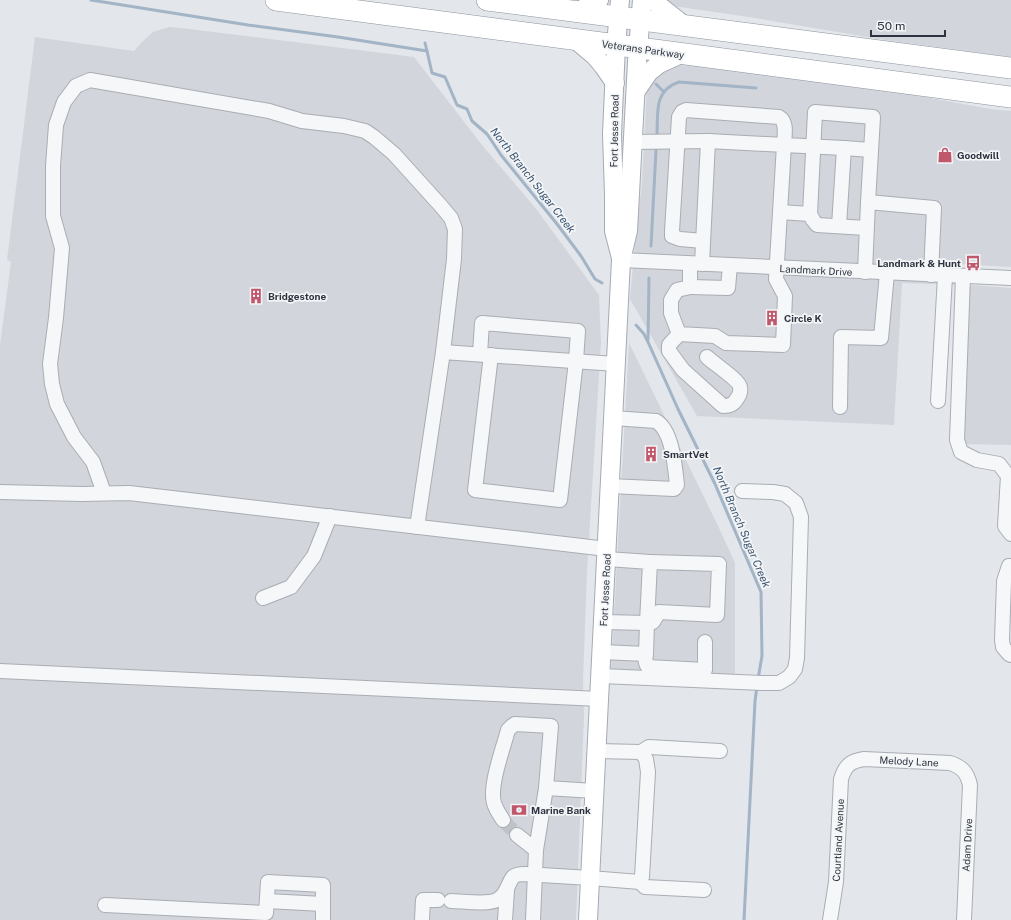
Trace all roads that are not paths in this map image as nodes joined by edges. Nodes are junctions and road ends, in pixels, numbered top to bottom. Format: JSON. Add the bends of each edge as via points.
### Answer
{"nodes":[{"id":1,"x":276,"y":0,"type":"edge"},
{"id":2,"x":487,"y":0,"type":"edge"},
{"id":3,"x":599,"y":0,"type":"edge"},
{"id":4,"x":654,"y":0,"type":"edge"},
{"id":5,"x":620,"y":9,"type":"edge"},
{"id":6,"x":641,"y":10,"type":"edge"},
{"id":7,"x":577,"y":12,"type":"junction"},
{"id":8,"x":685,"y":26,"type":"junction"},
{"id":9,"x":576,"y":40,"type":"junction"},
{"id":10,"x":616,"y":45,"type":"junction"},
{"id":11,"x":638,"y":48,"type":"junction"},
{"id":12,"x":682,"y":54,"type":"junction"},
{"id":13,"x":1011,"y":68,"type":"edge"},
{"id":14,"x":615,"y":83,"type":"junction"},
{"id":15,"x":635,"y":92,"type":"junction"},
{"id":16,"x":1011,"y":97,"type":"edge"},
{"id":17,"x":708,"y":141,"type":"junction"},
{"id":18,"x":633,"y":142,"type":"junction"},
{"id":19,"x":677,"y":142,"type":"junction"},
{"id":20,"x":784,"y":146,"type":"junction"},
{"id":21,"x":813,"y":147,"type":"junction"},
{"id":22,"x":844,"y":148,"type":"junction"},
{"id":23,"x":871,"y":150,"type":"junction"},
{"id":24,"x":868,"y":202,"type":"junction"},
{"id":25,"x":780,"y":212,"type":"junction"},
{"id":26,"x":810,"y":214,"type":"junction"},
{"id":27,"x":839,"y":226,"type":"junction"},
{"id":28,"x":866,"y":228,"type":"junction"},
{"id":29,"x":703,"y":241,"type":"junction"},
{"id":30,"x":621,"y":260,"type":"junction"},
{"id":31,"x":696,"y":264,"type":"junction"},
{"id":32,"x":730,"y":266,"type":"junction"},
{"id":33,"x":777,"y":268,"type":"junction"},
{"id":34,"x":865,"y":272,"type":"junction"},
{"id":35,"x":887,"y":273,"type":"junction"},
{"id":36,"x":931,"y":275,"type":"junction"},
{"id":37,"x":946,"y":276,"type":"junction"},
{"id":38,"x":963,"y":276,"type":"junction"},
{"id":39,"x":1011,"y":278,"type":"edge"},
{"id":40,"x":690,"y":287,"type":"junction"},
{"id":41,"x":679,"y":334,"type":"junction"},
{"id":42,"x":443,"y":352,"type":"junction"},
{"id":43,"x":486,"y":355,"type":"junction"},
{"id":44,"x":707,"y":357,"type":"dead end"},
{"id":45,"x":576,"y":361,"type":"junction"},
{"id":46,"x":616,"y":364,"type":"junction"},
{"id":47,"x":938,"y":401,"type":"dead end"},
{"id":48,"x":840,"y":407,"type":"dead end"},
{"id":49,"x":614,"y":418,"type":"junction"},
{"id":50,"x":610,"y":486,"type":"junction"},
{"id":51,"x":742,"y":491,"type":"dead end"},
{"id":52,"x":0,"y":492,"type":"edge"},
{"id":53,"x":104,"y":493,"type":"junction"},
{"id":54,"x":330,"y":516,"type":"junction"},
{"id":55,"x":417,"y":527,"type":"junction"},
{"id":56,"x":1011,"y":534,"type":"edge"},
{"id":57,"x":607,"y":554,"type":"junction"},
{"id":58,"x":650,"y":562,"type":"junction"},
{"id":59,"x":1010,"y":566,"type":"edge"},
{"id":60,"x":263,"y":598,"type":"dead end"},
{"id":61,"x":604,"y":622,"type":"junction"},
{"id":62,"x":647,"y":624,"type":"junction"},
{"id":63,"x":705,"y":642,"type":"dead end"},
{"id":64,"x":602,"y":652,"type":"junction"},
{"id":65,"x":646,"y":654,"type":"junction"},
{"id":66,"x":1011,"y":655,"type":"edge"},
{"id":67,"x":0,"y":671,"type":"edge"},
{"id":68,"x":601,"y":676,"type":"junction"},
{"id":69,"x":600,"y":699,"type":"junction"},
{"id":70,"x":597,"y":751,"type":"junction"},
{"id":71,"x":720,"y":751,"type":"dead end"},
{"id":72,"x":641,"y":752,"type":"junction"},
{"id":73,"x":851,"y":763,"type":"joint"},
{"id":74,"x":964,"y":771,"type":"joint"},
{"id":75,"x":546,"y":788,"type":"junction"},
{"id":76,"x":595,"y":791,"type":"junction"},
{"id":77,"x":503,"y":820,"type":"tunnel mouth"},
{"id":78,"x":517,"y":835,"type":"tunnel mouth"},
{"id":79,"x":536,"y":850,"type":"junction"},
{"id":80,"x":536,"y":874,"type":"junction"},
{"id":81,"x":590,"y":878,"type":"junction"},
{"id":82,"x":640,"y":882,"type":"junction"},
{"id":83,"x":704,"y":890,"type":"dead end"},
{"id":84,"x":507,"y":891,"type":"junction"},
{"id":85,"x":267,"y":901,"type":"junction"},
{"id":86,"x":323,"y":904,"type":"junction"},
{"id":87,"x":105,"y":905,"type":"dead end"},
{"id":88,"x":323,"y":920,"type":"edge"},
{"id":89,"x":422,"y":920,"type":"edge"},
{"id":90,"x":505,"y":920,"type":"edge"},
{"id":91,"x":533,"y":920,"type":"edge"},
{"id":92,"x":588,"y":920,"type":"edge"},
{"id":93,"x":830,"y":920,"type":"edge"},
{"id":94,"x":964,"y":920,"type":"edge"}],
"edges":[{"from":1,"to":9,"type":"highway","name":"Veterans Parkway"},
{"from":2,"to":7,"type":"highway"},
{"from":3,"to":7,"type":"main road"},
{"from":4,"to":8,"type":"main road"},
{"from":5,"to":6,"type":"highway"},
{"from":5,"to":7,"type":"highway"},
{"from":5,"to":10,"type":"main road","name":"Fort Jesse Road"},
{"from":6,"to":8,"type":"highway"},
{"from":6,"to":11,"type":"main road","name":"Fort Jesse Road"},
{"from":8,"to":13,"type":"highway"},
{"from":9,"to":10,"type":"highway","name":"Veterans Parkway"},
{"from":9,"to":14,"type":"main road","via":[[595,56]]},
{"from":10,"to":11,"type":"highway","name":"Veterans Parkway"},
{"from":10,"to":14,"type":"main road","name":"Fort Jesse Road"},
{"from":11,"to":12,"type":"highway","name":"Veterans Parkway"},
{"from":11,"to":15,"type":"main road","name":"Fort Jesse Road"},
{"from":12,"to":15,"type":"main road","via":[[659,64],[649,72]]},
{"from":12,"to":16,"type":"highway","name":"Veterans Parkway"},
{"from":14,"to":30,"type":"main road","name":"Fort Jesse Road","via":[[612,134],[614,231]]},
{"from":15,"to":18,"type":"main road","name":"Fort Jesse Road"},
{"from":17,"to":19,"type":"street"},
{"from":17,"to":20,"type":"street"},
{"from":17,"to":29,"type":"street"},
{"from":18,"to":19,"type":"street"},
{"from":18,"to":30,"type":"main road","name":"Fort Jesse Road","via":[[628,231]]},
{"from":19,"to":20,"type":"street","via":[[679,117],[686,110],[779,117],[785,123]]},
{"from":19,"to":29,"type":"street","via":[[672,236]]},
{"from":20,"to":21,"type":"street"},
{"from":20,"to":25,"type":"street"},
{"from":21,"to":22,"type":"street"},
{"from":21,"to":23,"type":"street","via":[[815,112],[873,117]]},
{"from":21,"to":26,"type":"street"},
{"from":22,"to":23,"type":"street"},
{"from":22,"to":27,"type":"street"},
{"from":23,"to":24,"type":"street"},
{"from":24,"to":28,"type":"street"},
{"from":24,"to":36,"type":"street","via":[[934,208]]},
{"from":25,"to":26,"type":"street"},
{"from":25,"to":33,"type":"street"},
{"from":26,"to":27,"type":"street","via":[[817,225]]},
{"from":27,"to":28,"type":"street"},
{"from":28,"to":34,"type":"street"},
{"from":29,"to":31,"type":"street"},
{"from":30,"to":31,"type":"street","name":"Landmark Drive"},
{"from":30,"to":46,"type":"main road","name":"Fort Jesse Road"},
{"from":31,"to":32,"type":"street","name":"Landmark Drive"},
{"from":31,"to":40,"type":"street"},
{"from":32,"to":33,"type":"street","name":"Landmark Drive"},
{"from":32,"to":40,"type":"street","via":[[728,288]]},
{"from":33,"to":34,"type":"street","name":"Landmark Drive"},
{"from":33,"to":41,"type":"street","via":[[776,279],[785,296],[783,345],[726,344],[715,336]]},
{"from":34,"to":35,"type":"street","name":"Landmark Drive"},
{"from":35,"to":36,"type":"street","name":"Landmark Drive"},
{"from":35,"to":48,"type":"street","via":[[881,338],[841,337]]},
{"from":36,"to":37,"type":"street","name":"Landmark Drive"},
{"from":37,"to":38,"type":"street","name":"Landmark Drive"},
{"from":37,"to":47,"type":"street"},
{"from":38,"to":39,"type":"street","name":"Landmark Drive"},
{"from":38,"to":56,"type":"street","via":[[957,440],[961,452],[977,460],[999,464],[1008,476],[1005,526]]},
{"from":40,"to":41,"type":"street","via":[[677,290],[671,300],[671,313]]},
{"from":41,"to":44,"type":"street","via":[[669,345],[669,351],[682,370],[723,406],[730,406],[740,394],[740,387]]},
{"from":42,"to":43,"type":"street"},
{"from":42,"to":53,"type":"street","via":[[454,259],[455,228],[452,218],[394,154],[374,137],[365,131],[344,126],[302,121],[269,111],[90,80],[76,86],[64,102],[56,125],[52,216],[62,248],[50,364],[57,404],[74,436],[93,462]]},
{"from":42,"to":55,"type":"street"},
{"from":43,"to":45,"type":"street"},
{"from":43,"to":45,"type":"street","via":[[482,323],[578,331]]},
{"from":43,"to":45,"type":"street","via":[[475,490],[560,500]]},
{"from":45,"to":46,"type":"street"},
{"from":46,"to":49,"type":"main road","name":"Fort Jesse Road"},
{"from":49,"to":50,"type":"main road","name":"Fort Jesse Road"},
{"from":49,"to":50,"type":"street","via":[[656,421],[663,426],[673,450],[677,485],[674,489]]},
{"from":50,"to":57,"type":"main road","name":"Fort Jesse Road"},
{"from":51,"to":68,"type":"street","via":[[785,494],[796,503],[802,516],[796,658],[795,669],[789,677],[779,683],[755,683]]},
{"from":52,"to":53,"type":"street"},
{"from":53,"to":54,"type":"street","via":[[129,493]]},
{"from":54,"to":55,"type":"street"},
{"from":54,"to":60,"type":"street","via":[[314,556],[291,587]]},
{"from":55,"to":57,"type":"street"},
{"from":57,"to":58,"type":"street"},
{"from":57,"to":61,"type":"main road","name":"Fort Jesse Road"},
{"from":58,"to":62,"type":"street"},
{"from":58,"to":62,"type":"street","via":[[719,564],[718,615],[659,612],[653,622]]},
{"from":59,"to":66,"type":"street","via":[[1004,581],[1002,640],[1003,647]]},
{"from":61,"to":62,"type":"street"},
{"from":61,"to":64,"type":"main road","name":"Fort Jesse Road"},
{"from":62,"to":65,"type":"street"},
{"from":63,"to":65,"type":"street","via":[[705,670],[648,667],[645,661]]},
{"from":64,"to":65,"type":"street"},
{"from":64,"to":68,"type":"main road","name":"Fort Jesse Road"},
{"from":67,"to":69,"type":"street"},
{"from":68,"to":69,"type":"main road","name":"Fort Jesse Road"},
{"from":69,"to":70,"type":"main road","name":"Fort Jesse Road"},
{"from":70,"to":72,"type":"street"},
{"from":70,"to":76,"type":"main road","name":"Fort Jesse Road"},
{"from":71,"to":72,"type":"street","via":[[649,747]]},
{"from":72,"to":82,"type":"street","via":[[646,759],[648,772]]},
{"from":73,"to":74,"type":"street","name":"Melody Lane","via":[[864,759],[950,763]]},
{"from":73,"to":93,"type":"street","name":"Courtland Avenue","via":[[841,779],[836,882]]},
{"from":74,"to":94,"type":"street","name":"Adam Drive","via":[[970,785]]},
{"from":75,"to":76,"type":"street"},
{"from":75,"to":77,"type":"street","via":[[551,726],[515,724],[508,730],[493,789],[494,803]]},
{"from":75,"to":79,"type":"street"},
{"from":76,"to":81,"type":"main road","name":"Fort Jesse Road"},
{"from":78,"to":79,"type":"street"},
{"from":79,"to":80,"type":"street"},
{"from":80,"to":81,"type":"street"},
{"from":80,"to":84,"type":"street","via":[[517,875],[512,878]]},
{"from":80,"to":91,"type":"street"},
{"from":81,"to":82,"type":"street"},
{"from":81,"to":92,"type":"main road","name":"Fort Jesse Road"},
{"from":82,"to":83,"type":"street","via":[[645,887]]},
{"from":84,"to":89,"type":"street","via":[[499,899],[491,902],[423,900]]},
{"from":84,"to":90,"type":"street"},
{"from":85,"to":86,"type":"street"},
{"from":85,"to":86,"type":"street","via":[[268,882],[323,885]]},
{"from":85,"to":87,"type":"street","via":[[266,913]]},
{"from":86,"to":88,"type":"street"}]}
